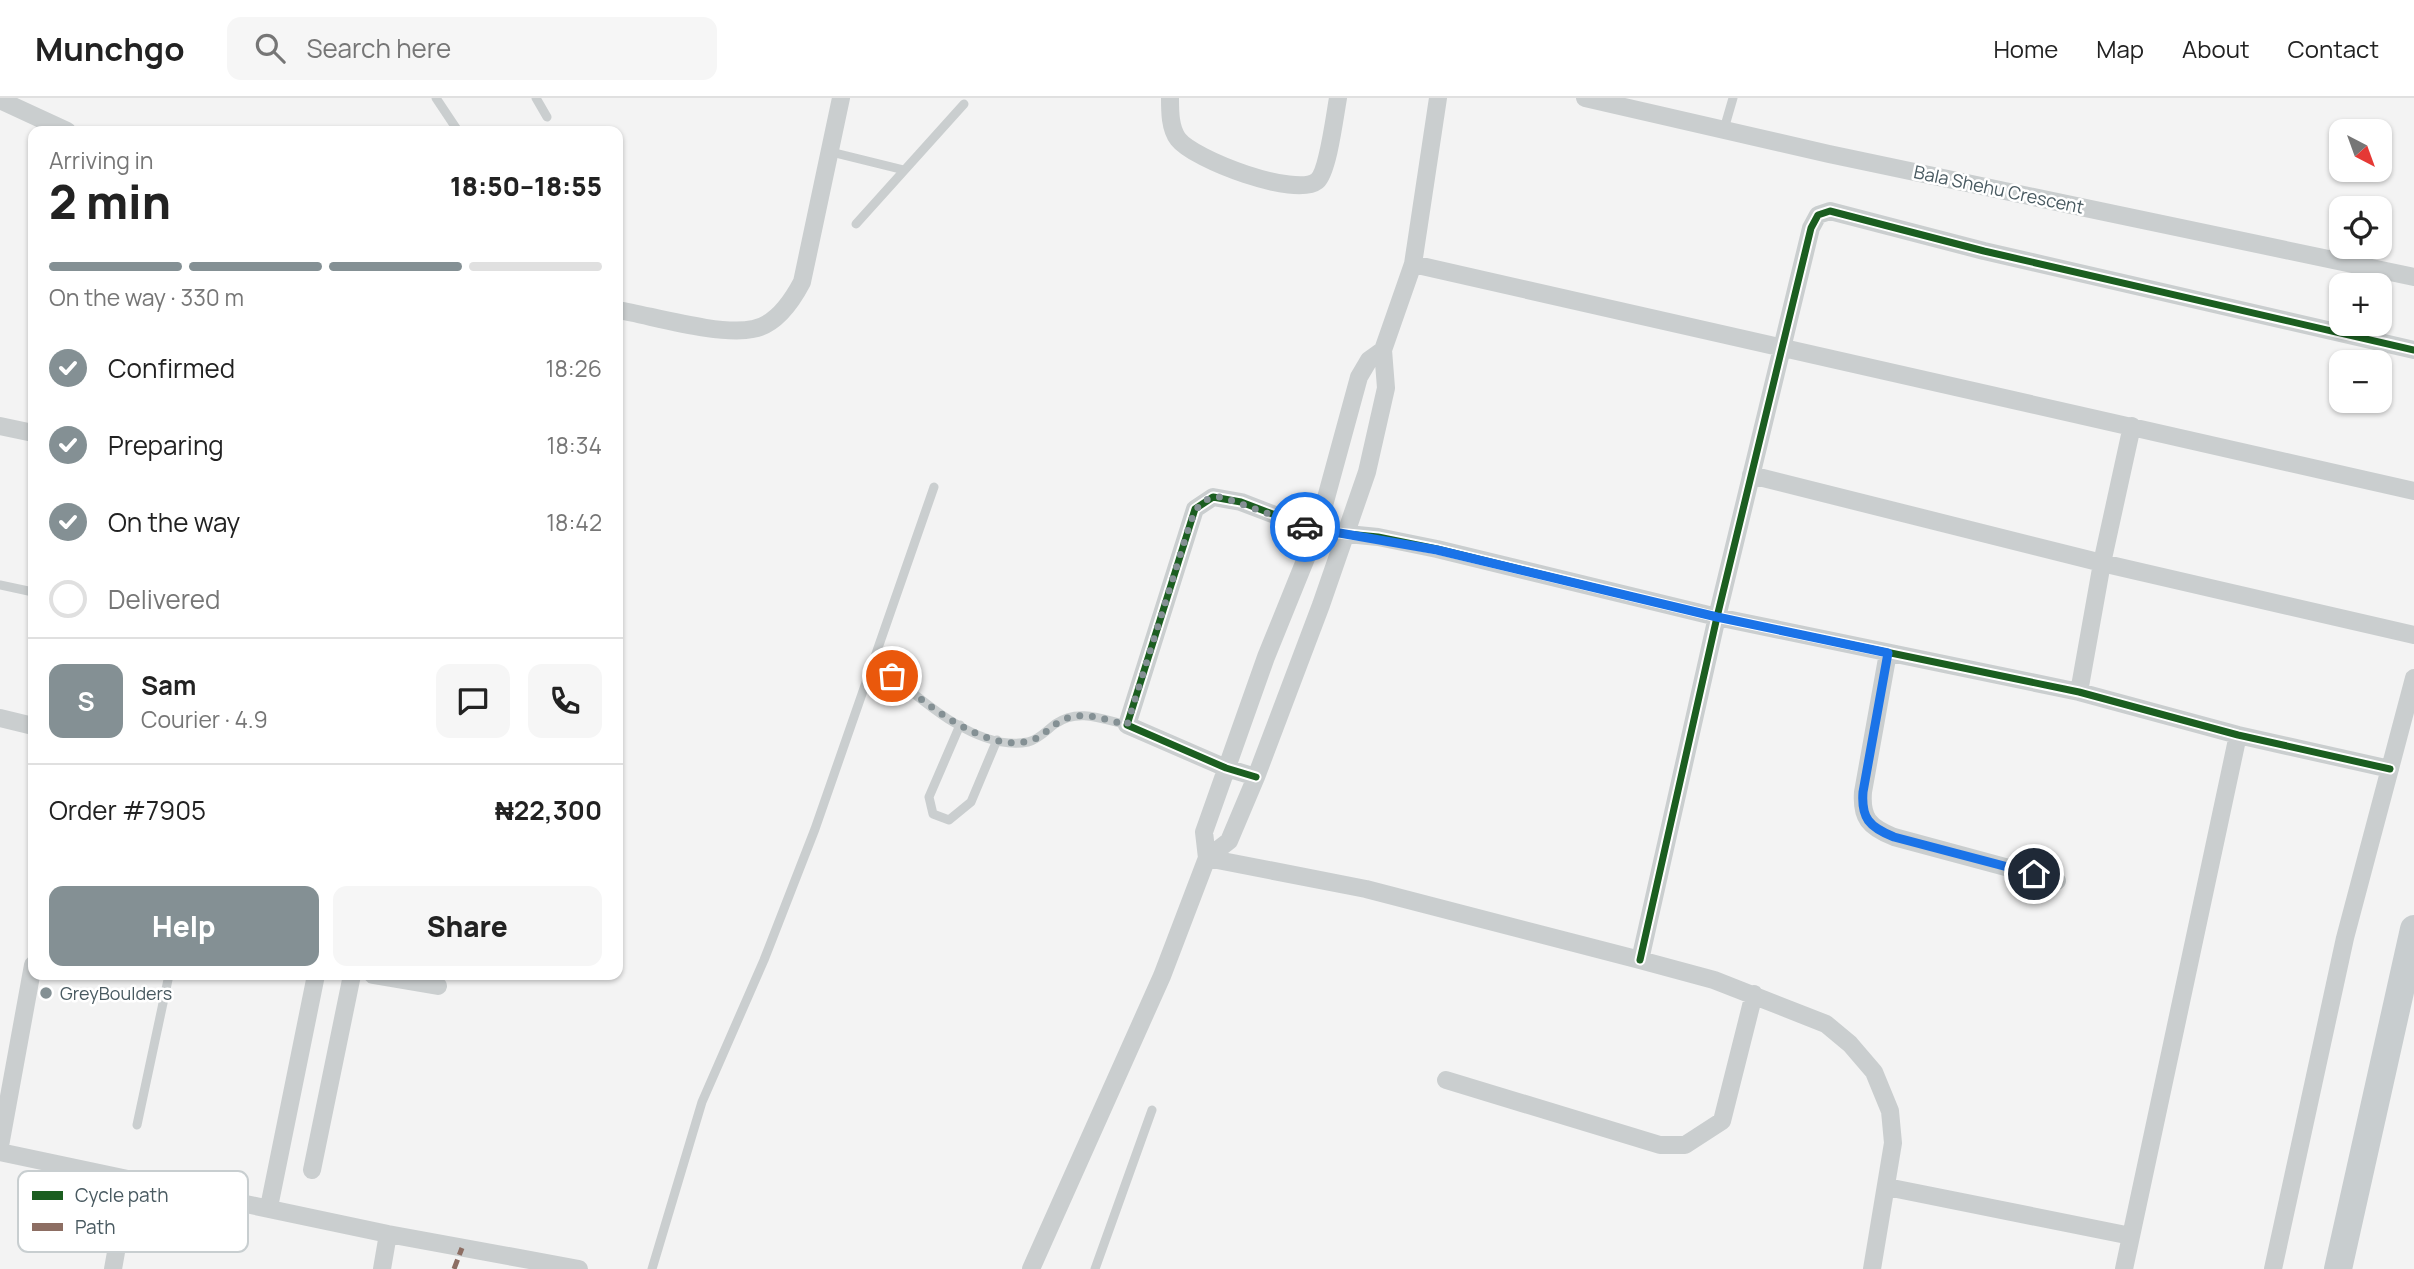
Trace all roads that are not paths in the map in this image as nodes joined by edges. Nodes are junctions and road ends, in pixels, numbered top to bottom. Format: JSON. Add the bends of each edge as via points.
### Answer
{"nodes":[{"id":1,"x":436,"y":98,"type":"edge"},
{"id":2,"x":536,"y":98,"type":"edge"},
{"id":3,"x":841,"y":98,"type":"edge"},
{"id":4,"x":1170,"y":98,"type":"edge"},
{"id":5,"x":1338,"y":98,"type":"edge"},
{"id":6,"x":1438,"y":98,"type":"edge"},
{"id":7,"x":1586,"y":98,"type":"edge"},
{"id":8,"x":1733,"y":98,"type":"edge"},
{"id":9,"x":0,"y":100,"type":"edge"},
{"id":10,"x":964,"y":104,"type":"dead end"},
{"id":11,"x":547,"y":117,"type":"dead end"},
{"id":12,"x":56,"y":126,"type":"edge"},
{"id":13,"x":455,"y":126,"type":"edge"},
{"id":14,"x":1724,"y":129,"type":"junction"},
{"id":15,"x":831,"y":152,"type":"junction"},
{"id":16,"x":904,"y":170,"type":"junction"},
{"id":17,"x":856,"y":224,"type":"dead end"},
{"id":18,"x":1413,"y":264,"type":"junction"},
{"id":19,"x":2414,"y":276,"type":"edge"},
{"id":20,"x":623,"y":311,"type":"edge"},
{"id":21,"x":1783,"y":348,"type":"junction"},
{"id":22,"x":1384,"y":350,"type":"junction"},
{"id":23,"x":2414,"y":350,"type":"edge"},
{"id":24,"x":0,"y":426,"type":"edge"},
{"id":25,"x":2132,"y":426,"type":"junction"},
{"id":26,"x":28,"y":429,"type":"edge"},
{"id":27,"x":1751,"y":475,"type":"junction"},
{"id":28,"x":934,"y":487,"type":"dead end"},
{"id":29,"x":2414,"y":491,"type":"edge"},
{"id":30,"x":1317,"y":531,"type":"junction"},
{"id":31,"x":1347,"y":535,"type":"junction"},
{"id":32,"x":2102,"y":563,"type":"junction"},
{"id":33,"x":0,"y":585,"type":"edge"},
{"id":34,"x":28,"y":591,"type":"edge"},
{"id":35,"x":1717,"y":617,"type":"junction"},
{"id":36,"x":2414,"y":635,"type":"edge"},
{"id":37,"x":1888,"y":653,"type":"junction"},
{"id":38,"x":874,"y":660,"type":"junction"},
{"id":39,"x":2414,"y":678,"type":"edge"},
{"id":40,"x":2079,"y":692,"type":"junction"},
{"id":41,"x":0,"y":718,"type":"edge"},
{"id":42,"x":28,"y":725,"type":"edge"},
{"id":43,"x":1127,"y":725,"type":"junction"},
{"id":44,"x":960,"y":726,"type":"junction"},
{"id":45,"x":2238,"y":735,"type":"junction"},
{"id":46,"x":998,"y":740,"type":"junction"},
{"id":47,"x":1226,"y":768,"type":"junction"},
{"id":48,"x":2390,"y":769,"type":"junction"},
{"id":49,"x":1256,"y":778,"type":"junction"},
{"id":50,"x":1207,"y":858,"type":"junction"},
{"id":51,"x":2057,"y":881,"type":"dead end"},
{"id":52,"x":2414,"y":929,"type":"edge"},
{"id":53,"x":1640,"y":960,"type":"junction"},
{"id":54,"x":30,"y":980,"type":"edge"},
{"id":55,"x":168,"y":980,"type":"edge"},
{"id":56,"x":315,"y":980,"type":"edge"},
{"id":57,"x":351,"y":980,"type":"edge"},
{"id":58,"x":403,"y":980,"type":"edge"},
{"id":59,"x":438,"y":986,"type":"dead end"},
{"id":60,"x":1754,"y":994,"type":"junction"},
{"id":61,"x":1446,"y":1080,"type":"dead end"},
{"id":62,"x":1152,"y":1110,"type":"dead end"},
{"id":63,"x":137,"y":1125,"type":"dead end"},
{"id":64,"x":0,"y":1146,"type":"edge"},
{"id":65,"x":0,"y":1153,"type":"edge"},
{"id":66,"x":312,"y":1170,"type":"dead end"},
{"id":67,"x":89,"y":1171,"type":"edge"},
{"id":68,"x":1887,"y":1187,"type":"junction"},
{"id":69,"x":248,"y":1203,"type":"edge"},
{"id":70,"x":269,"y":1207,"type":"junction"},
{"id":71,"x":388,"y":1234,"type":"junction"},
{"id":72,"x":2131,"y":1236,"type":"junction"},
{"id":73,"x":382,"y":1269,"type":"edge"},
{"id":74,"x":579,"y":1269,"type":"edge"},
{"id":75,"x":652,"y":1269,"type":"edge"},
{"id":76,"x":1031,"y":1269,"type":"edge"},
{"id":77,"x":1095,"y":1269,"type":"edge"},
{"id":78,"x":1872,"y":1269,"type":"edge"},
{"id":79,"x":2124,"y":1269,"type":"edge"},
{"id":80,"x":2273,"y":1269,"type":"edge"},
{"id":81,"x":2338,"y":1269,"type":"edge"}],
"edges":[{"from":1,"to":13,"type":"lane"},
{"from":2,"to":11,"type":"lane"},
{"from":3,"to":15,"type":"street"},
{"from":4,"to":5,"type":"street","via":[[1173,129],[1191,152],[1294,186],[1310,185],[1322,175]]},
{"from":6,"to":18,"type":"street"},
{"from":7,"to":14,"type":"street","name":"Bala Shehu Crescent"},
{"from":8,"to":14,"type":"lane"},
{"from":9,"to":12,"type":"street"},
{"from":10,"to":16,"type":"lane"},
{"from":14,"to":19,"type":"street","name":"Bala Shehu Crescent"},
{"from":15,"to":16,"type":"lane"},
{"from":15,"to":20,"type":"street","via":[[802,282],[791,302],[773,319],[754,329],[729,330]]},
{"from":16,"to":17,"type":"lane"},
{"from":18,"to":21,"type":"street"},
{"from":18,"to":22,"type":"street"},
{"from":21,"to":23,"type":"street","via":[[1811,228],[1818,215],[1830,211]]},
{"from":21,"to":25,"type":"street"},
{"from":21,"to":27,"type":"street"},
{"from":22,"to":30,"type":"street","via":[[1369,360],[1359,377]]},
{"from":22,"to":31,"type":"street","via":[[1383,408]]},
{"from":24,"to":26,"type":"street"},
{"from":25,"to":29,"type":"street"},
{"from":25,"to":32,"type":"street"},
{"from":27,"to":32,"type":"street"},
{"from":27,"to":35,"type":"street"},
{"from":28,"to":38,"type":"lane"},
{"from":30,"to":31,"type":"street"},
{"from":30,"to":43,"type":"street","via":[[1222,497],[1213,496],[1199,505]]},
{"from":30,"to":47,"type":"street"},
{"from":31,"to":35,"type":"street","via":[[1425,547]]},
{"from":31,"to":49,"type":"street"},
{"from":32,"to":36,"type":"street"},
{"from":32,"to":40,"type":"street"},
{"from":33,"to":34,"type":"lane"},
{"from":35,"to":37,"type":"street"},
{"from":35,"to":53,"type":"street"},
{"from":37,"to":40,"type":"street"},
{"from":37,"to":51,"type":"street","via":[[1863,792],[1866,820],[1894,837]]},
{"from":38,"to":44,"type":"lane"},
{"from":38,"to":75,"type":"lane","via":[[800,869],[702,1102]]},
{"from":39,"to":48,"type":"street"},
{"from":40,"to":45,"type":"street"},
{"from":41,"to":42,"type":"street"},
{"from":43,"to":46,"type":"lane","via":[[1079,714],[1066,716],[1028,742]]},
{"from":43,"to":47,"type":"street"},
{"from":44,"to":46,"type":"lane"},
{"from":44,"to":46,"type":"lane","via":[[929,797],[933,814],[940,819],[949,820],[971,802]]},
{"from":45,"to":48,"type":"street"},
{"from":45,"to":72,"type":"street"},
{"from":47,"to":49,"type":"street"},
{"from":47,"to":50,"type":"street","via":[[1204,832]]},
{"from":48,"to":80,"type":"street","via":[[2345,938]]},
{"from":49,"to":50,"type":"street","via":[[1229,841]]},
{"from":50,"to":53,"type":"street","via":[[1366,889]]},
{"from":50,"to":76,"type":"street","via":[[1162,976]]},
{"from":52,"to":81,"type":"main road"},
{"from":53,"to":60,"type":"street"},
{"from":54,"to":64,"type":"street"},
{"from":55,"to":63,"type":"lane"},
{"from":56,"to":70,"type":"street"},
{"from":57,"to":66,"type":"street"},
{"from":58,"to":59,"type":"street"},
{"from":60,"to":61,"type":"street","via":[[1722,1121],[1685,1144],[1660,1145]]},
{"from":60,"to":68,"type":"street","via":[[1826,1024],[1874,1072],[1890,1111],[1893,1143]]},
{"from":62,"to":77,"type":"lane"},
{"from":65,"to":67,"type":"street"},
{"from":68,"to":72,"type":"street"},
{"from":68,"to":78,"type":"street"},
{"from":69,"to":70,"type":"street"},
{"from":70,"to":71,"type":"street"},
{"from":71,"to":73,"type":"street"},
{"from":71,"to":74,"type":"street"},
{"from":72,"to":79,"type":"street"}]}
